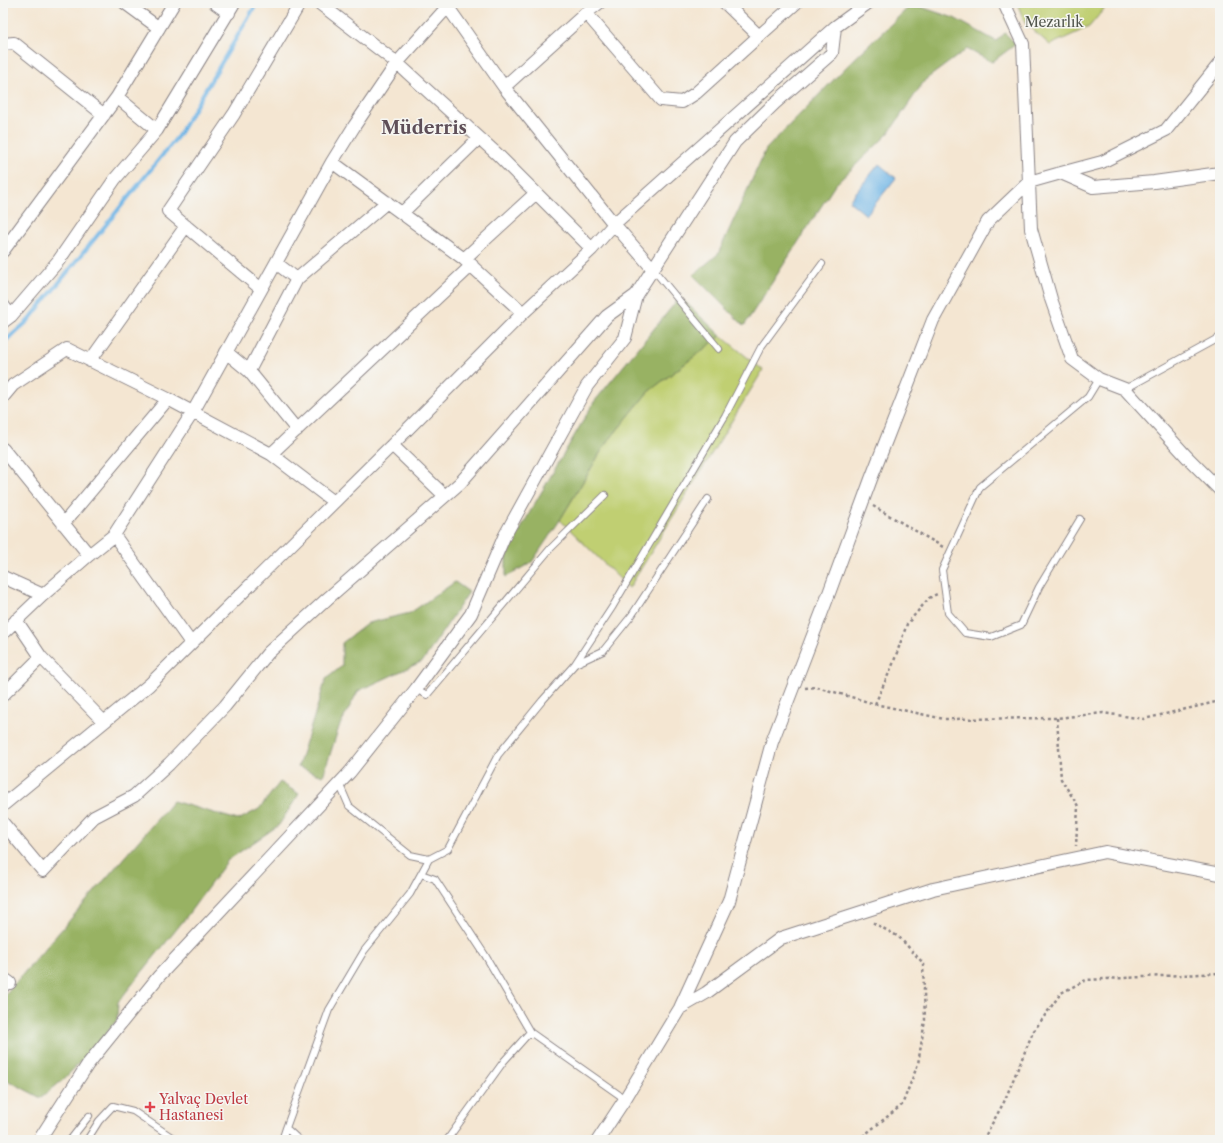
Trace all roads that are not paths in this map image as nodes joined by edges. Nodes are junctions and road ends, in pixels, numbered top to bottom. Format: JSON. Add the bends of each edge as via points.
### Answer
{"nodes":[{"id":1,"x":125,"y":3,"type":"edge"},
{"id":2,"x":174,"y":3,"type":"edge"},
{"id":3,"x":214,"y":3,"type":"edge"},
{"id":4,"x":300,"y":3,"type":"edge"},
{"id":5,"x":319,"y":3,"type":"edge"},
{"id":6,"x":599,"y":3,"type":"edge"},
{"id":7,"x":725,"y":3,"type":"edge"},
{"id":8,"x":796,"y":3,"type":"edge"},
{"id":9,"x":868,"y":3,"type":"edge"},
{"id":10,"x":1004,"y":3,"type":"edge"},
{"id":11,"x":448,"y":4,"type":"edge"},
{"id":12,"x":232,"y":8,"type":"edge"},
{"id":13,"x":586,"y":13,"type":"junction"},
{"id":14,"x":835,"y":27,"type":"junction"},
{"id":15,"x":159,"y":28,"type":"junction"},
{"id":16,"x":759,"y":36,"type":"junction"},
{"id":17,"x":3,"y":44,"type":"edge"},
{"id":18,"x":397,"y":63,"type":"junction"},
{"id":19,"x":1220,"y":63,"type":"edge"},
{"id":20,"x":504,"y":87,"type":"junction"},
{"id":21,"x":118,"y":97,"type":"junction"},
{"id":22,"x":104,"y":115,"type":"junction"},
{"id":23,"x":157,"y":130,"type":"junction"},
{"id":24,"x":479,"y":138,"type":"junction"},
{"id":25,"x":332,"y":162,"type":"junction"},
{"id":26,"x":1061,"y":173,"type":"junction"},
{"id":27,"x":1220,"y":173,"type":"edge"},
{"id":28,"x":1029,"y":182,"type":"junction"},
{"id":29,"x":536,"y":193,"type":"junction"},
{"id":30,"x":387,"y":202,"type":"junction"},
{"id":31,"x":402,"y":213,"type":"junction"},
{"id":32,"x":614,"y":224,"type":"junction"},
{"id":33,"x":186,"y":226,"type":"junction"},
{"id":34,"x":592,"y":249,"type":"junction"},
{"id":35,"x":3,"y":251,"type":"edge"},
{"id":36,"x":468,"y":262,"type":"junction"},
{"id":37,"x":276,"y":263,"type":"junction"},
{"id":38,"x":822,"y":264,"type":"dead end"},
{"id":39,"x":653,"y":269,"type":"junction"},
{"id":40,"x":297,"y":279,"type":"junction"},
{"id":41,"x":261,"y":289,"type":"junction"},
{"id":42,"x":636,"y":295,"type":"junction"},
{"id":43,"x":3,"y":305,"type":"edge"},
{"id":44,"x":523,"y":313,"type":"junction"},
{"id":45,"x":7,"y":319,"type":"edge"},
{"id":46,"x":1220,"y":337,"type":"edge"},
{"id":47,"x":719,"y":349,"type":"dead end"},
{"id":48,"x":226,"y":352,"type":"junction"},
{"id":49,"x":90,"y":361,"type":"junction"},
{"id":50,"x":249,"y":371,"type":"junction"},
{"id":51,"x":1099,"y":380,"type":"junction"},
{"id":52,"x":1125,"y":389,"type":"junction"},
{"id":53,"x":3,"y":397,"type":"edge"},
{"id":54,"x":168,"y":398,"type":"junction"},
{"id":55,"x":193,"y":412,"type":"junction"},
{"id":56,"x":297,"y":430,"type":"junction"},
{"id":57,"x":392,"y":445,"type":"junction"},
{"id":58,"x":3,"y":449,"type":"edge"},
{"id":59,"x":271,"y":454,"type":"junction"},
{"id":60,"x":1220,"y":490,"type":"edge"},
{"id":61,"x":605,"y":495,"type":"dead end"},
{"id":62,"x":445,"y":496,"type":"junction"},
{"id":63,"x":708,"y":499,"type":"dead end"},
{"id":64,"x":334,"y":502,"type":"junction"},
{"id":65,"x":1080,"y":519,"type":"dead end"},
{"id":66,"x":63,"y":524,"type":"junction"},
{"id":67,"x":114,"y":535,"type":"junction"},
{"id":68,"x":89,"y":555,"type":"junction"},
{"id":69,"x":3,"y":577,"type":"edge"},
{"id":70,"x":43,"y":595,"type":"junction"},
{"id":71,"x":16,"y":620,"type":"junction"},
{"id":72,"x":3,"y":634,"type":"edge"},
{"id":73,"x":192,"y":643,"type":"junction"},
{"id":74,"x":41,"y":657,"type":"junction"},
{"id":75,"x":575,"y":664,"type":"junction"},
{"id":76,"x":416,"y":689,"type":"junction"},
{"id":77,"x":3,"y":694,"type":"edge"},
{"id":78,"x":104,"y":722,"type":"junction"},
{"id":79,"x":339,"y":783,"type":"junction"},
{"id":80,"x":3,"y":805,"type":"edge"},
{"id":81,"x":3,"y":823,"type":"edge"},
{"id":82,"x":430,"y":859,"type":"junction"},
{"id":83,"x":421,"y":874,"type":"junction"},
{"id":84,"x":1220,"y":874,"type":"edge"},
{"id":85,"x":680,"y":1008,"type":"junction"},
{"id":86,"x":530,"y":1032,"type":"junction"},
{"id":87,"x":624,"y":1099,"type":"junction"},
{"id":88,"x":89,"y":1116,"type":"dead end"},
{"id":89,"x":286,"y":1128,"type":"junction"},
{"id":90,"x":39,"y":1140,"type":"edge"},
{"id":91,"x":70,"y":1140,"type":"edge"},
{"id":92,"x":88,"y":1140,"type":"edge"},
{"id":93,"x":176,"y":1140,"type":"edge"},
{"id":94,"x":282,"y":1140,"type":"edge"},
{"id":95,"x":299,"y":1140,"type":"edge"},
{"id":96,"x":447,"y":1140,"type":"edge"},
{"id":97,"x":598,"y":1140,"type":"edge"}],
"edges":[{"from":1,"to":15,"type":"street"},
{"from":2,"to":15,"type":"street"},
{"from":3,"to":12,"type":"street"},
{"from":4,"to":33,"type":"street","via":[[234,114],[168,211]]},
{"from":5,"to":18,"type":"street"},
{"from":6,"to":13,"type":"street"},
{"from":7,"to":16,"type":"street"},
{"from":8,"to":16,"type":"street"},
{"from":9,"to":14,"type":"street"},
{"from":10,"to":28,"type":"street","via":[[1023,44]]},
{"from":11,"to":18,"type":"street"},
{"from":11,"to":20,"type":"street"},
{"from":12,"to":23,"type":"street"},
{"from":13,"to":16,"type":"street","via":[[661,100],[682,102],[696,93]]},
{"from":13,"to":20,"type":"street"},
{"from":14,"to":32,"type":"street"},
{"from":14,"to":39,"type":"street","via":[[832,53],[735,142]]},
{"from":15,"to":21,"type":"street"},
{"from":17,"to":22,"type":"street","via":[[14,42]]},
{"from":18,"to":24,"type":"street"},
{"from":18,"to":25,"type":"street"},
{"from":19,"to":26,"type":"street","via":[[1166,130],[1102,162]]},
{"from":20,"to":32,"type":"street"},
{"from":21,"to":22,"type":"street"},
{"from":21,"to":23,"type":"street"},
{"from":22,"to":35,"type":"street"},
{"from":23,"to":45,"type":"street","via":[[115,179],[59,260]]},
{"from":24,"to":29,"type":"street"},
{"from":24,"to":31,"type":"street"},
{"from":25,"to":30,"type":"street"},
{"from":25,"to":37,"type":"street"},
{"from":26,"to":27,"type":"street","via":[[1093,188]]},
{"from":26,"to":28,"type":"street"},
{"from":28,"to":51,"type":"street","via":[[1031,229],[1069,352],[1072,359]]},
{"from":28,"to":85,"type":"street","via":[[988,221],[933,320],[772,742],[729,900]]},
{"from":29,"to":34,"type":"street"},
{"from":29,"to":36,"type":"street"},
{"from":30,"to":31,"type":"street"},
{"from":30,"to":40,"type":"street"},
{"from":31,"to":36,"type":"street"},
{"from":32,"to":34,"type":"street"},
{"from":32,"to":39,"type":"street"},
{"from":33,"to":41,"type":"street"},
{"from":33,"to":49,"type":"street"},
{"from":34,"to":44,"type":"street"},
{"from":36,"to":44,"type":"street"},
{"from":36,"to":56,"type":"street"},
{"from":37,"to":40,"type":"street"},
{"from":37,"to":41,"type":"street"},
{"from":38,"to":75,"type":"lane","via":[[761,348],[725,416],[613,606]]},
{"from":39,"to":42,"type":"street"},
{"from":39,"to":47,"type":"lane"},
{"from":40,"to":50,"type":"street"},
{"from":41,"to":48,"type":"street"},
{"from":42,"to":62,"type":"street","via":[[607,316],[460,483]]},
{"from":42,"to":76,"type":"street","via":[[624,338],[587,386],[504,537],[471,614]]},
{"from":43,"to":45,"type":"street"},
{"from":44,"to":57,"type":"street"},
{"from":46,"to":52,"type":"lane"},
{"from":48,"to":50,"type":"street"},
{"from":48,"to":55,"type":"street"},
{"from":49,"to":53,"type":"street","via":[[67,349],[13,385]]},
{"from":49,"to":54,"type":"street"},
{"from":50,"to":56,"type":"street"},
{"from":51,"to":52,"type":"street"},
{"from":51,"to":65,"type":"lane","via":[[1088,397],[980,487],[942,570],[948,613],[965,633],[991,637],[1020,625],[1038,587]]},
{"from":52,"to":60,"type":"street"},
{"from":54,"to":55,"type":"street"},
{"from":54,"to":66,"type":"street"},
{"from":55,"to":59,"type":"street"},
{"from":55,"to":67,"type":"street"},
{"from":56,"to":59,"type":"street"},
{"from":57,"to":62,"type":"street"},
{"from":57,"to":64,"type":"street"},
{"from":58,"to":66,"type":"street"},
{"from":59,"to":64,"type":"street"},
{"from":61,"to":76,"type":"lane","via":[[550,549],[427,695]]},
{"from":62,"to":81,"type":"street","via":[[268,653],[225,706],[169,764],[134,796],[94,818],[43,871]]},
{"from":63,"to":75,"type":"lane","via":[[632,615],[613,639],[603,651]]},
{"from":64,"to":73,"type":"street"},
{"from":66,"to":68,"type":"street"},
{"from":67,"to":68,"type":"street"},
{"from":67,"to":73,"type":"street"},
{"from":68,"to":70,"type":"street"},
{"from":69,"to":70,"type":"street"},
{"from":70,"to":71,"type":"street"},
{"from":71,"to":72,"type":"street"},
{"from":71,"to":74,"type":"street"},
{"from":73,"to":78,"type":"street","via":[[149,685]]},
{"from":74,"to":77,"type":"street"},
{"from":74,"to":78,"type":"street"},
{"from":75,"to":82,"type":"lane","via":[[498,755],[448,849]]},
{"from":76,"to":79,"type":"street"},
{"from":78,"to":80,"type":"street"},
{"from":79,"to":82,"type":"lane","via":[[349,806],[410,855]]},
{"from":79,"to":90,"type":"street","via":[[159,976],[88,1064]]},
{"from":82,"to":83,"type":"lane"},
{"from":83,"to":86,"type":"lane","via":[[435,879],[485,955]]},
{"from":83,"to":89,"type":"lane","via":[[410,894],[364,951],[329,1010]]},
{"from":84,"to":85,"type":"street","via":[[1104,852],[934,889],[780,938],[706,993]]},
{"from":85,"to":87,"type":"street"},
{"from":86,"to":87,"type":"lane"},
{"from":86,"to":96,"type":"lane","via":[[504,1060]]},
{"from":87,"to":97,"type":"street"},
{"from":88,"to":91,"type":"lane"},
{"from":89,"to":94,"type":"lane"},
{"from":89,"to":95,"type":"lane"},
{"from":92,"to":93,"type":"lane","via":[[99,1121],[114,1106],[132,1111]]}]}
